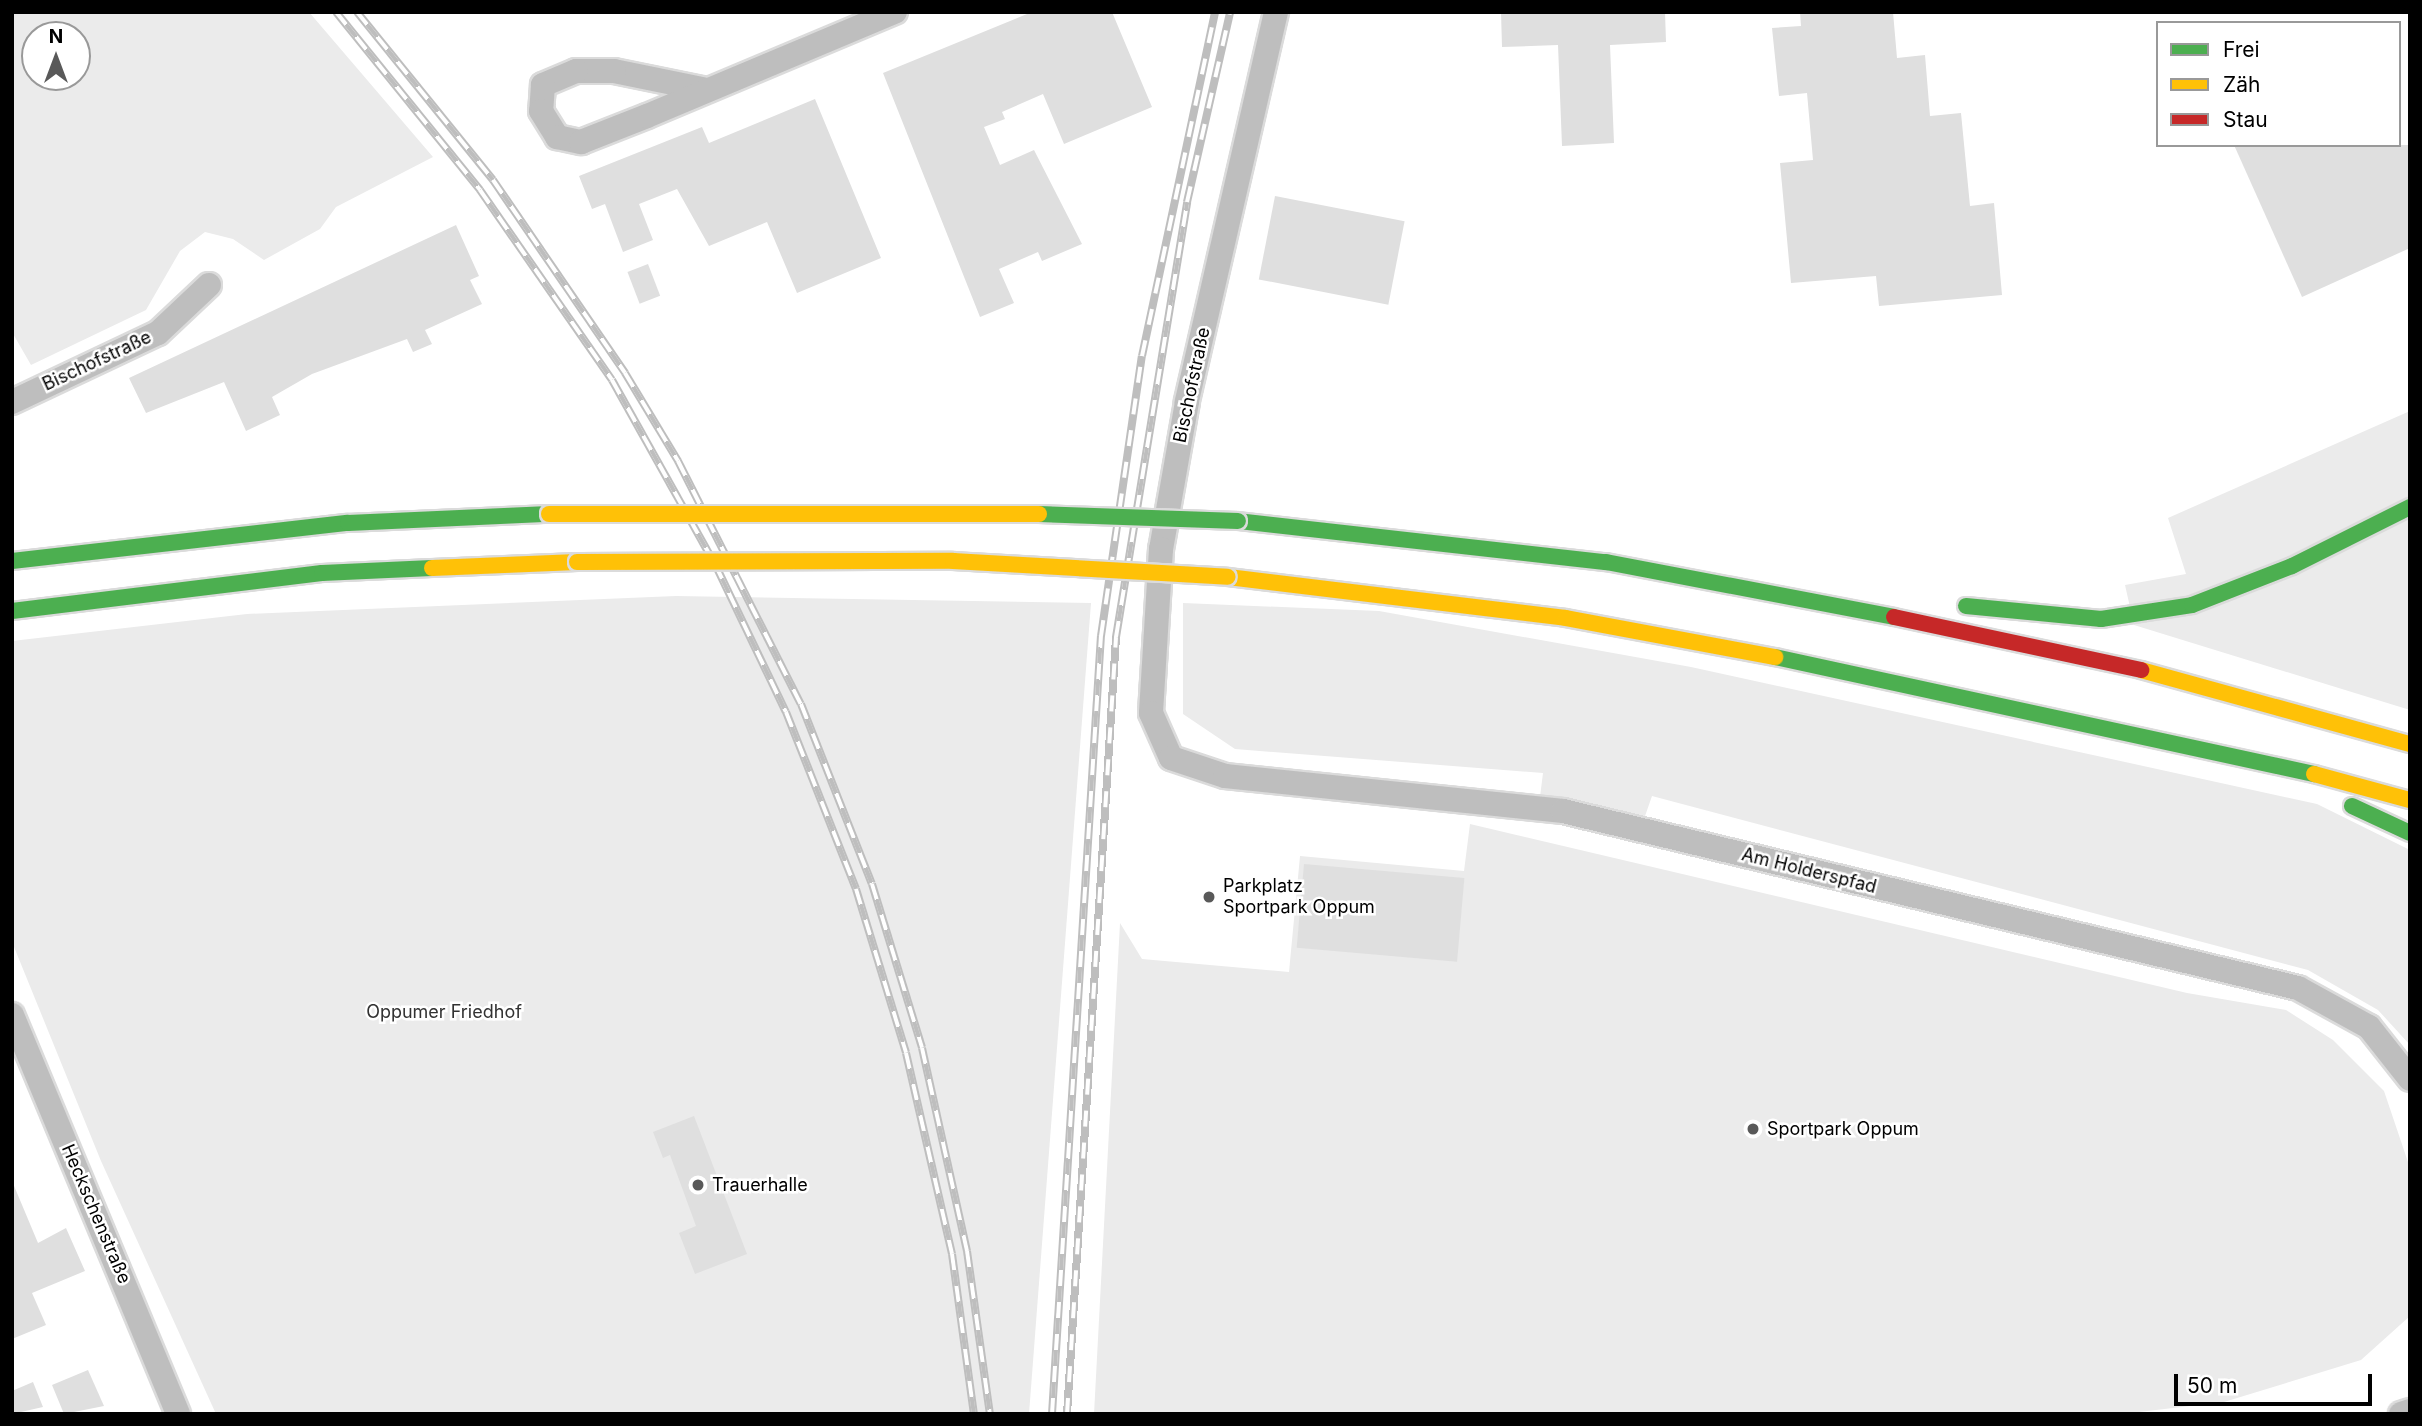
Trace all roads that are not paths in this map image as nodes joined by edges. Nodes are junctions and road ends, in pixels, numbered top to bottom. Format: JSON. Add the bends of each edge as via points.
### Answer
{"nodes":[{"id":1,"x":895,"y":12,"type":"edge"},
{"id":2,"x":1276,"y":12,"type":"edge"},
{"id":3,"x":707,"y":90,"type":"junction"},
{"id":4,"x":209,"y":285,"type":"dead end"},
{"id":5,"x":12,"y":402,"type":"edge"},
{"id":6,"x":2410,"y":507,"type":"edge"},
{"id":7,"x":12,"y":561,"type":"edge"},
{"id":8,"x":1776,"y":576,"type":"dead end"},
{"id":9,"x":1738,"y":584,"type":"junction"},
{"id":10,"x":1949,"y":603,"type":"dead end"},
{"id":11,"x":12,"y":611,"type":"edge"},
{"id":12,"x":2410,"y":744,"type":"edge"},
{"id":13,"x":2201,"y":753,"type":"junction"},
{"id":14,"x":1171,"y":758,"type":"joint"},
{"id":15,"x":2410,"y":800,"type":"edge"},
{"id":16,"x":2410,"y":833,"type":"edge"},
{"id":17,"x":12,"y":1015,"type":"edge"},
{"id":18,"x":2410,"y":1080,"type":"edge"},
{"id":19,"x":2410,"y":1411,"type":"edge"},
{"id":20,"x":178,"y":1414,"type":"edge"},
{"id":21,"x":2401,"y":1414,"type":"edge"}],
"edges":[{"from":1,"to":3,"type":"street"},
{"from":2,"to":14,"type":"street","name":"Bischofstraße","via":[[1187,402],[1161,549],[1151,713]]},
{"from":3,"to":3,"type":"street","via":[[581,142],[557,137],[541,111],[543,85],[576,71],[614,71]]},
{"from":4,"to":5,"type":"street","name":"Bischofstraße","via":[[158,333]]},
{"from":6,"to":10,"type":"highway","via":[[2292,566],[2192,605],[2101,619],[2016,615]]},
{"from":7,"to":9,"type":"highway","bridge":true,"via":[[348,523],[549,514],[885,510],[1238,521],[1606,562]]},
{"from":8,"to":9,"type":"highway"},
{"from":9,"to":12,"type":"highway","via":[[2131,667]]},
{"from":11,"to":13,"type":"highway","bridge":true,"via":[[322,573],[577,562],[953,561],[1228,576],[1580,621],[1812,664]]},
{"from":13,"to":15,"type":"highway","via":[[2271,763]]},
{"from":13,"to":16,"type":"highway"},
{"from":14,"to":18,"type":"street","name":"Am Holderspfad","via":[[1225,776],[1563,811],[2298,988],[2369,1027]]},
{"from":17,"to":20,"type":"street","name":"Heckschenstraße"},
{"from":19,"to":21,"type":"street"}]}
